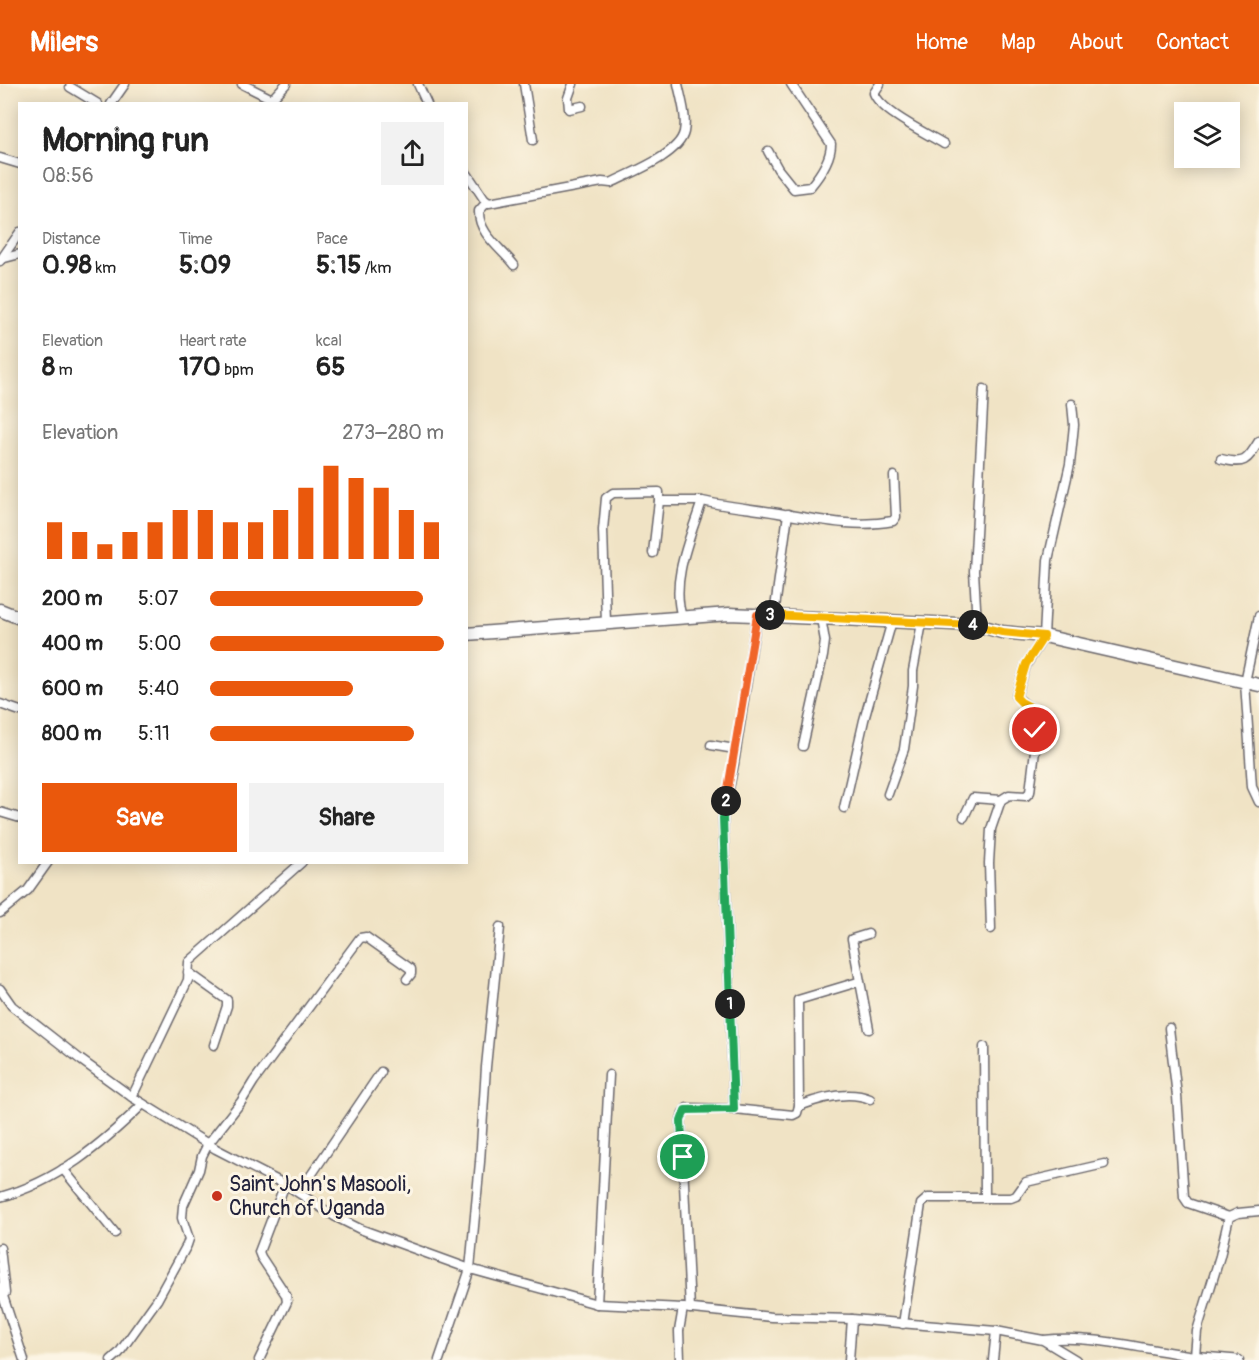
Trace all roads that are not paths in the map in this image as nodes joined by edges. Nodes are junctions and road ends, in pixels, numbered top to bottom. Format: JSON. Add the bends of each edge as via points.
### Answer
{"nodes":[{"id":1,"x":125,"y":84,"type":"edge"},
{"id":2,"x":242,"y":84,"type":"edge"},
{"id":3,"x":286,"y":84,"type":"edge"},
{"id":4,"x":418,"y":84,"type":"edge"},
{"id":5,"x":524,"y":84,"type":"edge"},
{"id":6,"x":573,"y":84,"type":"edge"},
{"id":7,"x":678,"y":84,"type":"edge"},
{"id":8,"x":791,"y":84,"type":"edge"},
{"id":9,"x":880,"y":84,"type":"edge"},
{"id":10,"x":70,"y":87,"type":"dead end"},
{"id":11,"x":271,"y":101,"type":"edge"},
{"id":12,"x":95,"y":102,"type":"edge"},
{"id":13,"x":112,"y":102,"type":"edge"},
{"id":14,"x":427,"y":102,"type":"edge"},
{"id":15,"x":582,"y":106,"type":"dead end"},
{"id":16,"x":533,"y":140,"type":"dead end"},
{"id":17,"x":944,"y":144,"type":"dead end"},
{"id":18,"x":768,"y":151,"type":"dead end"},
{"id":19,"x":0,"y":158,"type":"edge"},
{"id":20,"x":18,"y":163,"type":"edge"},
{"id":21,"x":468,"y":175,"type":"edge"},
{"id":22,"x":487,"y":202,"type":"junction"},
{"id":23,"x":18,"y":235,"type":"edge"},
{"id":24,"x":18,"y":255,"type":"edge"},
{"id":25,"x":0,"y":260,"type":"edge"},
{"id":26,"x":514,"y":265,"type":"dead end"},
{"id":27,"x":984,"y":389,"type":"dead end"},
{"id":28,"x":1072,"y":404,"type":"dead end"},
{"id":29,"x":1259,"y":441,"type":"edge"},
{"id":30,"x":1221,"y":459,"type":"dead end"},
{"id":31,"x":894,"y":476,"type":"dead end"},
{"id":32,"x":659,"y":501,"type":"junction"},
{"id":33,"x":702,"y":501,"type":"junction"},
{"id":34,"x":788,"y":514,"type":"junction"},
{"id":35,"x":653,"y":553,"type":"dead end"},
{"id":36,"x":2,"y":615,"type":"edge"},
{"id":37,"x":757,"y":615,"type":"junction"},
{"id":38,"x":774,"y":615,"type":"junction"},
{"id":39,"x":1259,"y":616,"type":"edge"},
{"id":40,"x":682,"y":617,"type":"junction"},
{"id":41,"x":18,"y":618,"type":"edge"},
{"id":42,"x":821,"y":618,"type":"junction"},
{"id":43,"x":892,"y":621,"type":"junction"},
{"id":44,"x":606,"y":623,"type":"junction"},
{"id":45,"x":922,"y":623,"type":"junction"},
{"id":46,"x":977,"y":625,"type":"junction"},
{"id":47,"x":468,"y":634,"type":"edge"},
{"id":48,"x":1044,"y":636,"type":"junction"},
{"id":49,"x":1245,"y":682,"type":"junction"},
{"id":50,"x":1259,"y":685,"type":"edge"},
{"id":51,"x":0,"y":704,"type":"edge"},
{"id":52,"x":18,"y":710,"type":"edge"},
{"id":53,"x":711,"y":745,"type":"dead end"},
{"id":54,"x":802,"y":746,"type":"dead end"},
{"id":55,"x":735,"y":749,"type":"junction"},
{"id":56,"x":888,"y":794,"type":"dead end"},
{"id":57,"x":1001,"y":800,"type":"junction"},
{"id":58,"x":1259,"y":802,"type":"edge"},
{"id":59,"x":844,"y":808,"type":"dead end"},
{"id":60,"x":0,"y":812,"type":"edge"},
{"id":61,"x":18,"y":817,"type":"edge"},
{"id":62,"x":964,"y":817,"type":"dead end"},
{"id":63,"x":47,"y":864,"type":"edge"},
{"id":64,"x":300,"y":864,"type":"edge"},
{"id":65,"x":0,"y":913,"type":"edge"},
{"id":66,"x":500,"y":927,"type":"dead end"},
{"id":67,"x":991,"y":929,"type":"dead end"},
{"id":68,"x":868,"y":934,"type":"dead end"},
{"id":69,"x":188,"y":972,"type":"junction"},
{"id":70,"x":407,"y":979,"type":"dead end"},
{"id":71,"x":858,"y":982,"type":"junction"},
{"id":72,"x":0,"y":989,"type":"edge"},
{"id":73,"x":1168,"y":1028,"type":"dead end"},
{"id":74,"x":869,"y":1029,"type":"dead end"},
{"id":75,"x":214,"y":1045,"type":"dead end"},
{"id":76,"x":984,"y":1047,"type":"dead end"},
{"id":77,"x":381,"y":1072,"type":"dead end"},
{"id":78,"x":609,"y":1075,"type":"dead end"},
{"id":79,"x":132,"y":1097,"type":"junction"},
{"id":80,"x":870,"y":1100,"type":"dead end"},
{"id":81,"x":143,"y":1104,"type":"junction"},
{"id":82,"x":799,"y":1106,"type":"junction"},
{"id":83,"x":734,"y":1109,"type":"junction"},
{"id":84,"x":208,"y":1144,"type":"junction"},
{"id":85,"x":1104,"y":1164,"type":"dead end"},
{"id":86,"x":63,"y":1169,"type":"junction"},
{"id":87,"x":285,"y":1184,"type":"junction"},
{"id":88,"x":299,"y":1193,"type":"junction"},
{"id":89,"x":0,"y":1197,"type":"edge"},
{"id":90,"x":985,"y":1198,"type":"junction"},
{"id":91,"x":1259,"y":1211,"type":"edge"},
{"id":92,"x":1229,"y":1217,"type":"junction"},
{"id":93,"x":115,"y":1233,"type":"dead end"},
{"id":94,"x":0,"y":1248,"type":"edge"},
{"id":95,"x":470,"y":1269,"type":"junction"},
{"id":96,"x":0,"y":1287,"type":"edge"},
{"id":97,"x":6,"y":1302,"type":"junction"},
{"id":98,"x":597,"y":1304,"type":"junction"},
{"id":99,"x":686,"y":1309,"type":"junction"},
{"id":100,"x":852,"y":1319,"type":"junction"},
{"id":101,"x":903,"y":1324,"type":"junction"},
{"id":102,"x":996,"y":1330,"type":"junction"},
{"id":103,"x":1043,"y":1340,"type":"junction"},
{"id":104,"x":1195,"y":1356,"type":"junction"},
{"id":105,"x":24,"y":1360,"type":"edge"},
{"id":106,"x":111,"y":1360,"type":"edge"},
{"id":107,"x":259,"y":1360,"type":"edge"},
{"id":108,"x":439,"y":1360,"type":"edge"},
{"id":109,"x":680,"y":1360,"type":"edge"},
{"id":110,"x":849,"y":1360,"type":"edge"},
{"id":111,"x":993,"y":1360,"type":"edge"},
{"id":112,"x":1076,"y":1360,"type":"edge"},
{"id":113,"x":1239,"y":1360,"type":"edge"}],
"edges":[{"from":1,"to":13,"type":"street"},
{"from":2,"to":11,"type":"street"},
{"from":3,"to":11,"type":"street"},
{"from":4,"to":14,"type":"street"},
{"from":5,"to":16,"type":"street"},
{"from":6,"to":15,"type":"street","via":[[568,98],[570,109]]},
{"from":7,"to":22,"type":"street","via":[[684,131],[663,156],[611,183]]},
{"from":8,"to":18,"type":"street","via":[[831,144],[831,151],[810,187],[794,189]]},
{"from":9,"to":17,"type":"street","via":[[874,94],[888,110]]},
{"from":10,"to":12,"type":"street"},
{"from":19,"to":20,"type":"street"},
{"from":21,"to":22,"type":"street"},
{"from":22,"to":26,"type":"street","via":[[478,210],[479,218],[492,242]]},
{"from":23,"to":25,"type":"street"},
{"from":24,"to":25,"type":"street"},
{"from":27,"to":46,"type":"street","via":[[974,571]]},
{"from":28,"to":48,"type":"street","via":[[1070,464],[1048,560]]},
{"from":29,"to":30,"type":"street","via":[[1242,462]]},
{"from":31,"to":34,"type":"street","via":[[893,521],[849,524]]},
{"from":32,"to":33,"type":"street"},
{"from":32,"to":35,"type":"street"},
{"from":32,"to":44,"type":"street","via":[[659,492],[613,493],[606,498]]},
{"from":33,"to":34,"type":"street"},
{"from":33,"to":40,"type":"street","via":[[681,574],[678,604]]},
{"from":34,"to":38,"type":"street"},
{"from":36,"to":41,"type":"street"},
{"from":37,"to":38,"type":"street"},
{"from":37,"to":40,"type":"street"},
{"from":37,"to":55,"type":"street"},
{"from":38,"to":42,"type":"street"},
{"from":39,"to":49,"type":"street"},
{"from":40,"to":44,"type":"street"},
{"from":42,"to":43,"type":"street"},
{"from":42,"to":54,"type":"street","via":[[823,656]]},
{"from":43,"to":45,"type":"street"},
{"from":43,"to":59,"type":"street"},
{"from":44,"to":47,"type":"street"},
{"from":45,"to":46,"type":"street"},
{"from":45,"to":56,"type":"street","via":[[904,749]]},
{"from":46,"to":48,"type":"street"},
{"from":48,"to":49,"type":"street"},
{"from":48,"to":57,"type":"street","via":[[1026,664],[1016,697],[1037,713],[1030,792]]},
{"from":49,"to":50,"type":"street"},
{"from":49,"to":58,"type":"street","via":[[1252,787]]},
{"from":51,"to":52,"type":"street"},
{"from":53,"to":55,"type":"street"},
{"from":55,"to":83,"type":"street","via":[[723,818]]},
{"from":57,"to":62,"type":"street","via":[[973,798]]},
{"from":57,"to":67,"type":"street","via":[[991,829]]},
{"from":60,"to":61,"type":"street"},
{"from":63,"to":65,"type":"street","via":[[28,890]]},
{"from":64,"to":69,"type":"street","via":[[196,955],[189,962]]},
{"from":66,"to":95,"type":"street"},
{"from":68,"to":71,"type":"street","via":[[852,939]]},
{"from":69,"to":75,"type":"street","via":[[227,1000]]},
{"from":69,"to":79,"type":"street","via":[[188,980]]},
{"from":70,"to":84,"type":"street","via":[[411,969],[366,937],[360,938]]},
{"from":71,"to":74,"type":"street"},
{"from":71,"to":82,"type":"street","via":[[798,1000]]},
{"from":72,"to":79,"type":"street","via":[[12,1006]]},
{"from":73,"to":92,"type":"street","via":[[1184,1197],[1188,1203]]},
{"from":76,"to":90,"type":"street"},
{"from":77,"to":88,"type":"street"},
{"from":78,"to":98,"type":"street"},
{"from":79,"to":81,"type":"street"},
{"from":80,"to":82,"type":"street","via":[[850,1095]]},
{"from":81,"to":84,"type":"street"},
{"from":81,"to":86,"type":"street","via":[[96,1148]]},
{"from":82,"to":83,"type":"street","via":[[794,1115]]},
{"from":83,"to":99,"type":"street","via":[[687,1108],[681,1116]]},
{"from":84,"to":87,"type":"street"},
{"from":84,"to":106,"type":"street","via":[[183,1206],[187,1245],[157,1300]]},
{"from":85,"to":90,"type":"street","via":[[1026,1182],[1011,1198]]},
{"from":86,"to":89,"type":"street"},
{"from":86,"to":93,"type":"street"},
{"from":87,"to":88,"type":"street"},
{"from":87,"to":107,"type":"street","via":[[260,1252],[287,1302]]},
{"from":88,"to":95,"type":"street","via":[[360,1229]]},
{"from":90,"to":101,"type":"street","via":[[928,1198],[921,1204]]},
{"from":91,"to":92,"type":"street"},
{"from":92,"to":104,"type":"street","via":[[1197,1331]]},
{"from":94,"to":97,"type":"street"},
{"from":95,"to":98,"type":"street"},
{"from":95,"to":108,"type":"street"},
{"from":96,"to":97,"type":"street"},
{"from":97,"to":105,"type":"street"},
{"from":98,"to":99,"type":"street"},
{"from":99,"to":100,"type":"street"},
{"from":99,"to":109,"type":"street","via":[[679,1331]]},
{"from":100,"to":101,"type":"street"},
{"from":100,"to":110,"type":"street"},
{"from":101,"to":102,"type":"street"},
{"from":102,"to":103,"type":"street"},
{"from":102,"to":111,"type":"street"},
{"from":103,"to":104,"type":"street","via":[[1110,1342]]},
{"from":103,"to":112,"type":"street"},
{"from":104,"to":113,"type":"street"}]}
